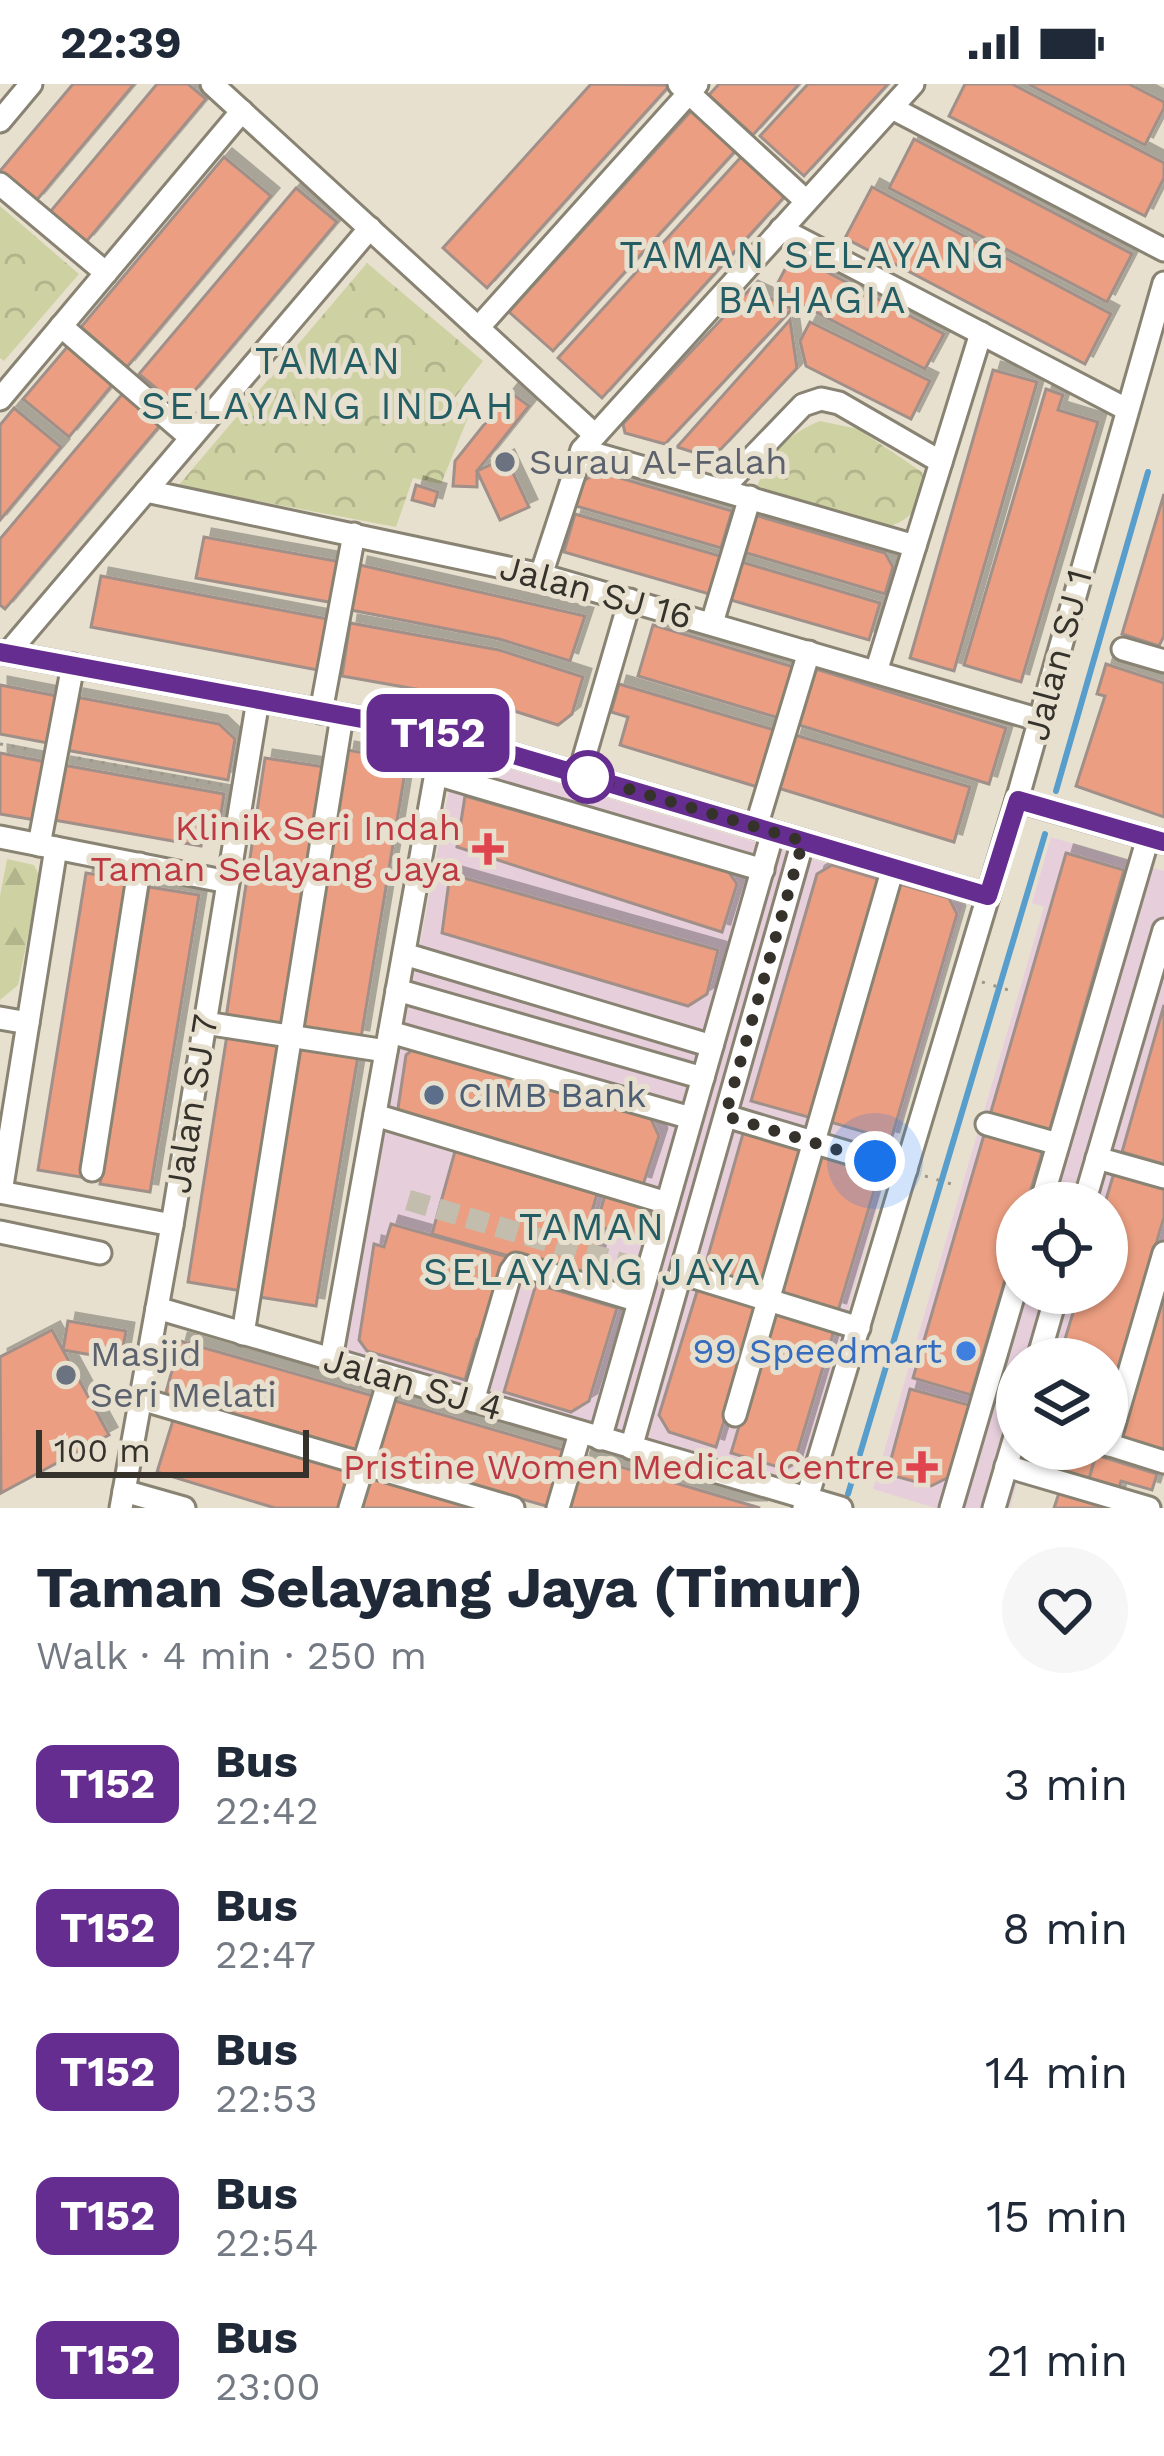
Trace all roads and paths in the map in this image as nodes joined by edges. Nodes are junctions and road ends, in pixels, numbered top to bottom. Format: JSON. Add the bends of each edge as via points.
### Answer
{"nodes":[{"id":1,"x":32,"y":84,"type":"edge"},
{"id":2,"x":212,"y":84,"type":"edge"},
{"id":3,"x":913,"y":84,"type":"edge"},
{"id":4,"x":689,"y":87,"type":"edge"},
{"id":5,"x":892,"y":108,"type":"junction"},
{"id":6,"x":242,"y":111,"type":"junction"},
{"id":7,"x":0,"y":121,"type":"edge"},
{"id":8,"x":0,"y":184,"type":"edge"},
{"id":9,"x":806,"y":201,"type":"junction"},
{"id":10,"x":370,"y":228,"type":"junction"},
{"id":11,"x":781,"y":229,"type":"junction"},
{"id":12,"x":1164,"y":250,"type":"edge"},
{"id":13,"x":106,"y":273,"type":"junction"},
{"id":14,"x":1164,"y":283,"type":"edge"},
{"id":15,"x":62,"y":326,"type":"junction"},
{"id":16,"x":478,"y":328,"type":"junction"},
{"id":17,"x":980,"y":333,"type":"junction"},
{"id":18,"x":3,"y":389,"type":"edge"},
{"id":19,"x":1126,"y":409,"type":"junction"},
{"id":20,"x":191,"y":438,"type":"junction"},
{"id":21,"x":589,"y":442,"type":"junction"},
{"id":22,"x":941,"y":462,"type":"junction"},
{"id":23,"x":722,"y":488,"type":"junction"},
{"id":24,"x":146,"y":491,"type":"junction"},
{"id":25,"x":750,"y":497,"type":"junction"},
{"id":26,"x":354,"y":534,"type":"junction"},
{"id":27,"x":915,"y":546,"type":"junction"},
{"id":28,"x":541,"y":575,"type":"junction"},
{"id":29,"x":630,"y":600,"type":"junction"},
{"id":30,"x":712,"y":623,"type":"junction"},
{"id":31,"x":1123,"y":649,"type":"dead end"},
{"id":32,"x":4,"y":652,"type":"edge"},
{"id":33,"x":809,"y":652,"type":"junction"},
{"id":34,"x":1164,"y":661,"type":"edge"},
{"id":35,"x":73,"y":665,"type":"junction"},
{"id":36,"x":876,"y":672,"type":"junction"},
{"id":37,"x":257,"y":700,"type":"junction"},
{"id":38,"x":332,"y":714,"type":"junction"},
{"id":39,"x":1040,"y":720,"type":"junction"},
{"id":40,"x":443,"y":734,"type":"junction"},
{"id":41,"x":0,"y":744,"type":"edge"},
{"id":42,"x":56,"y":754,"type":"junction"},
{"id":43,"x":436,"y":774,"type":"junction"},
{"id":44,"x":579,"y":775,"type":"junction"},
{"id":45,"x":243,"y":789,"type":"junction"},
{"id":46,"x":1018,"y":800,"type":"junction"},
{"id":47,"x":764,"y":830,"type":"junction"},
{"id":48,"x":0,"y":837,"type":"edge"},
{"id":49,"x":1156,"y":840,"type":"edge"},
{"id":50,"x":803,"y":841,"type":"junction"},
{"id":51,"x":48,"y":846,"type":"junction"},
{"id":52,"x":140,"y":864,"type":"junction"},
{"id":53,"x":893,"y":868,"type":"junction"},
{"id":54,"x":763,"y":870,"type":"junction"},
{"id":55,"x":228,"y":881,"type":"junction"},
{"id":56,"x":988,"y":896,"type":"junction"},
{"id":57,"x":1164,"y":930,"type":"edge"},
{"id":58,"x":404,"y":954,"type":"junction"},
{"id":59,"x":987,"y":984,"type":"dead end"},
{"id":60,"x":397,"y":990,"type":"junction"},
{"id":61,"x":1015,"y":992,"type":"dead end"},
{"id":62,"x":0,"y":1018,"type":"edge"},
{"id":63,"x":205,"y":1023,"type":"junction"},
{"id":64,"x":28,"y":1024,"type":"junction"},
{"id":65,"x":291,"y":1036,"type":"junction"},
{"id":66,"x":388,"y":1042,"type":"junction"},
{"id":67,"x":712,"y":1046,"type":"junction"},
{"id":68,"x":703,"y":1078,"type":"junction"},
{"id":69,"x":375,"y":1115,"type":"junction"},
{"id":70,"x":725,"y":1116,"type":"junction"},
{"id":71,"x":692,"y":1118,"type":"junction"},
{"id":72,"x":987,"y":1124,"type":"dead end"},
{"id":73,"x":814,"y":1142,"type":"junction"},
{"id":74,"x":1058,"y":1144,"type":"junction"},
{"id":75,"x":1097,"y":1158,"type":"junction"},
{"id":76,"x":92,"y":1170,"type":"dead end"},
{"id":77,"x":906,"y":1170,"type":"junction"},
{"id":78,"x":1164,"y":1177,"type":"edge"},
{"id":79,"x":931,"y":1178,"type":"dead end"},
{"id":80,"x":1047,"y":1182,"type":"edge"},
{"id":81,"x":1090,"y":1182,"type":"edge"},
{"id":82,"x":958,"y":1186,"type":"dead end"},
{"id":83,"x":1,"y":1192,"type":"edge"},
{"id":84,"x":54,"y":1202,"type":"junction"},
{"id":85,"x":668,"y":1203,"type":"junction"},
{"id":86,"x":172,"y":1225,"type":"junction"},
{"id":87,"x":0,"y":1232,"type":"edge"},
{"id":88,"x":46,"y":1242,"type":"junction"},
{"id":89,"x":100,"y":1253,"type":"dead end"},
{"id":90,"x":1164,"y":1253,"type":"edge"},
{"id":91,"x":681,"y":1273,"type":"junction"},
{"id":92,"x":768,"y":1300,"type":"junction"},
{"id":93,"x":639,"y":1301,"type":"junction"},
{"id":94,"x":157,"y":1308,"type":"junction"},
{"id":95,"x":1008,"y":1314,"type":"edge"},
{"id":96,"x":859,"y":1328,"type":"junction"},
{"id":97,"x":243,"y":1334,"type":"junction"},
{"id":98,"x":331,"y":1359,"type":"junction"},
{"id":99,"x":1128,"y":1374,"type":"edge"},
{"id":100,"x":389,"y":1377,"type":"junction"},
{"id":101,"x":141,"y":1400,"type":"junction"},
{"id":102,"x":473,"y":1401,"type":"junction"},
{"id":103,"x":735,"y":1415,"type":"dead end"},
{"id":104,"x":590,"y":1436,"type":"junction"},
{"id":105,"x":631,"y":1448,"type":"junction"},
{"id":106,"x":1128,"y":1451,"type":"edge"},
{"id":107,"x":1164,"y":1462,"type":"edge"},
{"id":108,"x":363,"y":1464,"type":"junction"},
{"id":109,"x":1005,"y":1470,"type":"edge"},
{"id":110,"x":1020,"y":1470,"type":"edge"},
{"id":111,"x":1068,"y":1484,"type":"junction"},
{"id":112,"x":123,"y":1499,"type":"edge"},
{"id":113,"x":806,"y":1504,"type":"edge"},
{"id":114,"x":1119,"y":1504,"type":"edge"},
{"id":115,"x":184,"y":1508,"type":"edge"},
{"id":116,"x":350,"y":1508,"type":"edge"},
{"id":117,"x":513,"y":1508,"type":"edge"},
{"id":118,"x":558,"y":1508,"type":"edge"},
{"id":119,"x":842,"y":1508,"type":"edge"},
{"id":120,"x":951,"y":1508,"type":"edge"},
{"id":121,"x":994,"y":1508,"type":"edge"},
{"id":122,"x":1060,"y":1508,"type":"edge"},
{"id":123,"x":1148,"y":1508,"type":"edge"}],
"edges":[{"from":1,"to":7,"type":"street"},
{"from":2,"to":6,"type":"street"},
{"from":3,"to":5,"type":"street"},
{"from":4,"to":9,"type":"street"},
{"from":4,"to":16,"type":"street"},
{"from":5,"to":9,"type":"street"},
{"from":5,"to":12,"type":"street"},
{"from":6,"to":10,"type":"street"},
{"from":6,"to":13,"type":"street"},
{"from":8,"to":13,"type":"street"},
{"from":9,"to":11,"type":"street"},
{"from":10,"to":16,"type":"street"},
{"from":10,"to":20,"type":"street"},
{"from":11,"to":17,"type":"street"},
{"from":11,"to":21,"type":"street"},
{"from":13,"to":15,"type":"street"},
{"from":14,"to":19,"type":"street","name":"Jalan SJ 1"},
{"from":15,"to":18,"type":"street"},
{"from":15,"to":20,"type":"street"},
{"from":16,"to":21,"type":"street"},
{"from":17,"to":19,"type":"street"},
{"from":17,"to":22,"type":"street"},
{"from":19,"to":39,"type":"street","name":"Jalan SJ 1"},
{"from":20,"to":24,"type":"street"},
{"from":21,"to":23,"type":"street"},
{"from":21,"to":28,"type":"street"},
{"from":22,"to":23,"type":"street","via":[[821,398],[803,405]]},
{"from":22,"to":27,"type":"street"},
{"from":23,"to":25,"type":"street"},
{"from":24,"to":26,"type":"street","name":"Jalan SJ 16"},
{"from":24,"to":32,"type":"street"},
{"from":25,"to":27,"type":"street"},
{"from":25,"to":30,"type":"street"},
{"from":26,"to":28,"type":"street","name":"Jalan SJ 16"},
{"from":26,"to":38,"type":"street"},
{"from":27,"to":36,"type":"street"},
{"from":28,"to":29,"type":"street","name":"Jalan SJ 16"},
{"from":29,"to":30,"type":"street","name":"Jalan SJ 16"},
{"from":29,"to":44,"type":"street"},
{"from":30,"to":33,"type":"street","name":"Jalan SJ 16"},
{"from":31,"to":34,"type":"street"},
{"from":32,"to":35,"type":"street"},
{"from":33,"to":36,"type":"street","name":"Jalan SJ 16"},
{"from":33,"to":47,"type":"street"},
{"from":35,"to":37,"type":"street"},
{"from":35,"to":42,"type":"street"},
{"from":36,"to":39,"type":"street","name":"Jalan SJ 16"},
{"from":37,"to":38,"type":"street"},
{"from":37,"to":45,"type":"street","name":"Jalan SJ 7"},
{"from":38,"to":40,"type":"street"},
{"from":38,"to":65,"type":"street"},
{"from":39,"to":46,"type":"street","name":"Jalan SJ 1"},
{"from":40,"to":43,"type":"street"},
{"from":40,"to":44,"type":"street"},
{"from":41,"to":42,"type":"path"},
{"from":42,"to":45,"type":"path"},
{"from":42,"to":51,"type":"street"},
{"from":43,"to":54,"type":"street"},
{"from":43,"to":58,"type":"street"},
{"from":44,"to":47,"type":"street"},
{"from":45,"to":55,"type":"street","name":"Jalan SJ 7"},
{"from":46,"to":49,"type":"street"},
{"from":46,"to":56,"type":"street","name":"Jalan SJ 1"},
{"from":47,"to":50,"type":"street"},
{"from":47,"to":54,"type":"street"},
{"from":48,"to":51,"type":"street"},
{"from":49,"to":74,"type":"street"},
{"from":50,"to":53,"type":"street"},
{"from":50,"to":70,"type":"street"},
{"from":51,"to":52,"type":"street"},
{"from":51,"to":64,"type":"street"},
{"from":52,"to":55,"type":"street"},
{"from":52,"to":76,"type":"street"},
{"from":53,"to":56,"type":"street"},
{"from":53,"to":73,"type":"street"},
{"from":54,"to":67,"type":"street"},
{"from":55,"to":63,"type":"street","name":"Jalan SJ 7"},
{"from":56,"to":77,"type":"street","name":"Jalan SJ 1"},
{"from":57,"to":75,"type":"street"},
{"from":58,"to":60,"type":"street"},
{"from":58,"to":67,"type":"street"},
{"from":59,"to":61,"type":"path"},
{"from":60,"to":66,"type":"street"},
{"from":60,"to":68,"type":"street"},
{"from":62,"to":64,"type":"street"},
{"from":63,"to":65,"type":"street"},
{"from":63,"to":86,"type":"street","name":"Jalan SJ 7"},
{"from":64,"to":83,"type":"street"},
{"from":65,"to":66,"type":"street"},
{"from":65,"to":97,"type":"street"},
{"from":66,"to":69,"type":"street"},
{"from":66,"to":71,"type":"street"},
{"from":67,"to":68,"type":"street"},
{"from":68,"to":71,"type":"street"},
{"from":69,"to":85,"type":"street"},
{"from":69,"to":98,"type":"street"},
{"from":70,"to":73,"type":"street"},
{"from":70,"to":91,"type":"street"},
{"from":71,"to":85,"type":"street"},
{"from":72,"to":74,"type":"street"},
{"from":73,"to":77,"type":"street"},
{"from":73,"to":92,"type":"street"},
{"from":74,"to":80,"type":"street"},
{"from":75,"to":78,"type":"street"},
{"from":75,"to":81,"type":"street"},
{"from":77,"to":96,"type":"street","name":"Jalan SJ 1"},
{"from":79,"to":82,"type":"path"},
{"from":83,"to":84,"type":"street"},
{"from":84,"to":86,"type":"street"},
{"from":84,"to":88,"type":"street"},
{"from":85,"to":93,"type":"street"},
{"from":86,"to":94,"type":"street","name":"Jalan SJ 7"},
{"from":87,"to":88,"type":"street"},
{"from":88,"to":89,"type":"street"},
{"from":90,"to":99,"type":"street"},
{"from":91,"to":92,"type":"street"},
{"from":91,"to":105,"type":"street"},
{"from":92,"to":96,"type":"street"},
{"from":92,"to":103,"type":"street"},
{"from":93,"to":102,"type":"street","via":[[516,1264]]},
{"from":93,"to":104,"type":"street"},
{"from":94,"to":97,"type":"street","name":"Jalan SJ 4"},
{"from":94,"to":101,"type":"street","name":"Jalan SJ 7"},
{"from":95,"to":120,"type":"street"},
{"from":96,"to":113,"type":"street","name":"Jalan SJ 1"},
{"from":97,"to":98,"type":"street","name":"Jalan SJ 4"},
{"from":98,"to":100,"type":"street","name":"Jalan SJ 4"},
{"from":100,"to":102,"type":"street","name":"Jalan SJ 4"},
{"from":100,"to":108,"type":"street"},
{"from":101,"to":108,"type":"street"},
{"from":101,"to":112,"type":"street","name":"Jalan SJ 7"},
{"from":102,"to":104,"type":"street","name":"Jalan SJ 4"},
{"from":104,"to":105,"type":"street","name":"Jalan SJ 4"},
{"from":104,"to":118,"type":"street"},
{"from":105,"to":113,"type":"street","name":"Jalan SJ 4"},
{"from":106,"to":107,"type":"street"},
{"from":108,"to":116,"type":"street"},
{"from":108,"to":117,"type":"street"},
{"from":109,"to":121,"type":"street"},
{"from":110,"to":111,"type":"street"},
{"from":111,"to":114,"type":"street"},
{"from":111,"to":122,"type":"street"},
{"from":112,"to":115,"type":"street"},
{"from":113,"to":119,"type":"street","name":"Jalan SJ 4"},
{"from":114,"to":123,"type":"street"}]}
